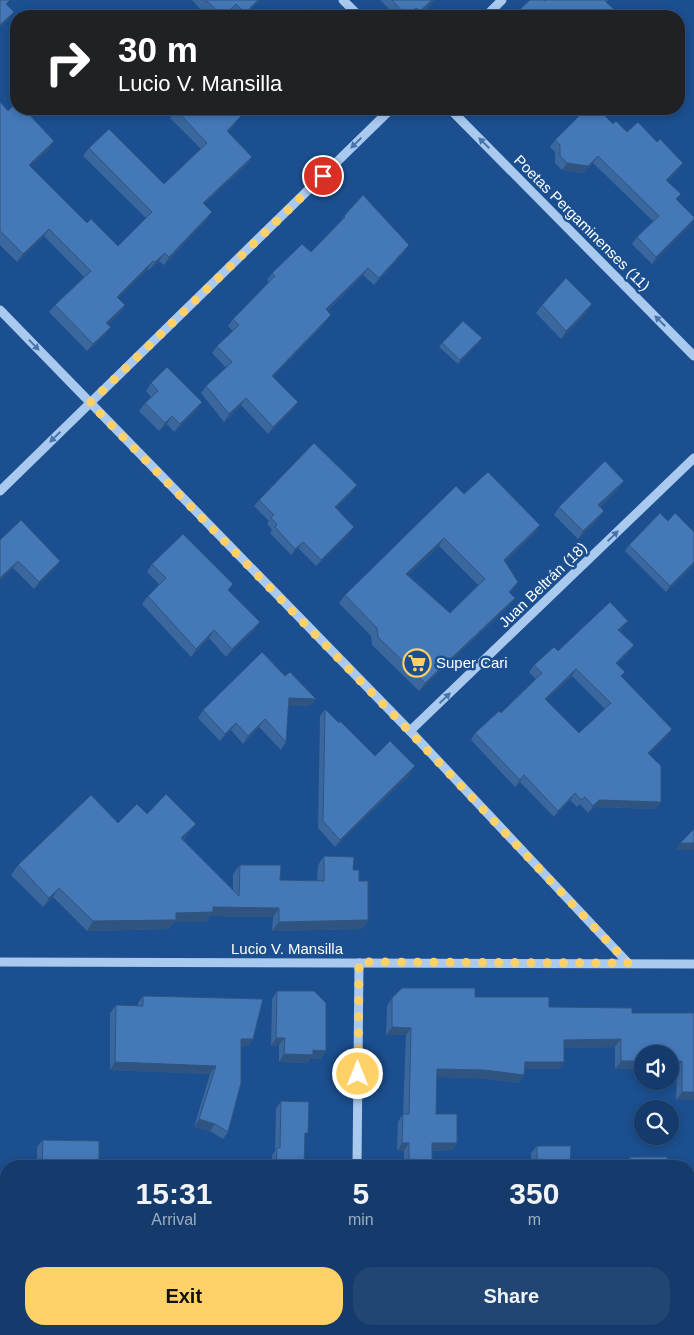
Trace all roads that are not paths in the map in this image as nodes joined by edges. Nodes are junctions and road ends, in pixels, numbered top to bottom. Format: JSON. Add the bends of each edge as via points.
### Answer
{"nodes":[{"id":1,"x":343,"y":0,"type":"edge"},
{"id":2,"x":502,"y":0,"type":"edge"},
{"id":3,"x":353,"y":10,"type":"edge"},
{"id":4,"x":492,"y":10,"type":"edge"},
{"id":5,"x":385,"y":115,"type":"edge"},
{"id":6,"x":456,"y":115,"type":"edge"},
{"id":7,"x":0,"y":310,"type":"edge"},
{"id":8,"x":694,"y":356,"type":"edge"},
{"id":9,"x":90,"y":403,"type":"junction"},
{"id":10,"x":694,"y":458,"type":"edge"},
{"id":11,"x":0,"y":491,"type":"edge"},
{"id":12,"x":410,"y":732,"type":"junction"},
{"id":13,"x":0,"y":962,"type":"edge"},
{"id":14,"x":359,"y":962,"type":"junction"},
{"id":15,"x":628,"y":963,"type":"junction"},
{"id":16,"x":694,"y":964,"type":"edge"},
{"id":17,"x":357,"y":1160,"type":"edge"}],
"edges":[{"from":1,"to":3,"type":"street"},
{"from":2,"to":4,"type":"street"},
{"from":5,"to":9,"type":"street","one_way":true},
{"from":8,"to":6,"type":"street","name":"Poetas Pergaminenses (11)","one_way":true},
{"from":7,"to":9,"type":"street","one_way":true},
{"from":9,"to":11,"type":"street","one_way":true},
{"from":9,"to":12,"type":"street"},
{"from":12,"to":10,"type":"street","name":"Juan Beltrán (18)","one_way":true},
{"from":12,"to":15,"type":"street"},
{"from":13,"to":14,"type":"street","name":"Lucio V. Mansilla"},
{"from":14,"to":15,"type":"street","name":"Lucio V. Mansilla"},
{"from":14,"to":17,"type":"street"},
{"from":15,"to":16,"type":"street","name":"Lucio V. Mansilla"}]}
